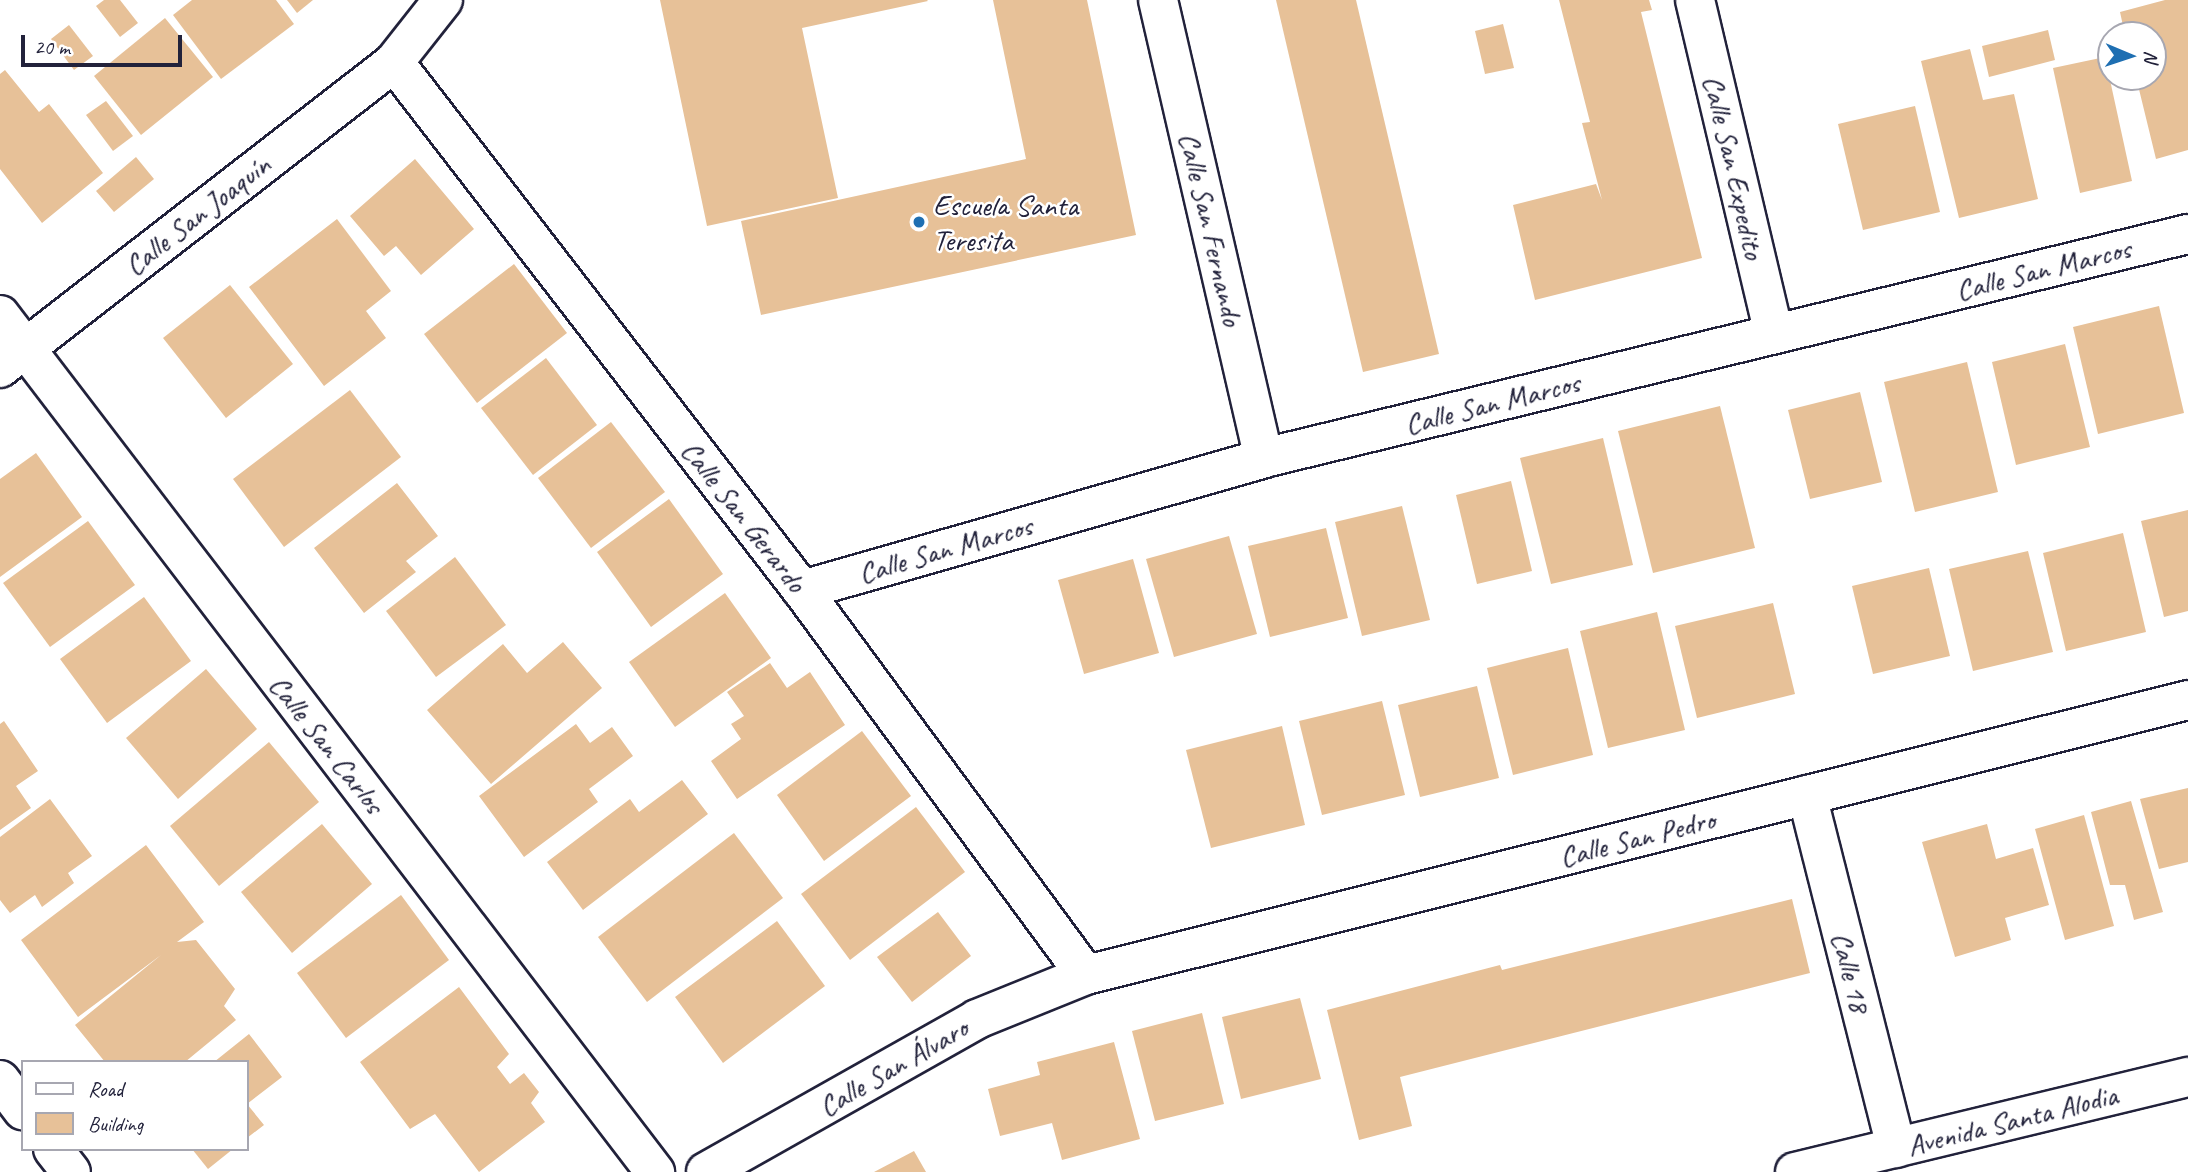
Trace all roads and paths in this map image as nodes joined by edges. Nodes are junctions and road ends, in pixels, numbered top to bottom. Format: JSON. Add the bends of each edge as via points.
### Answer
{"nodes":[{"id":1,"x":443,"y":0,"type":"edge"},
{"id":2,"x":1158,"y":0,"type":"edge"},
{"id":3,"x":1695,"y":0,"type":"edge"},
{"id":4,"x":394,"y":62,"type":"junction"},
{"id":5,"x":2188,"y":234,"type":"edge"},
{"id":6,"x":0,"y":314,"type":"edge"},
{"id":7,"x":1774,"y":334,"type":"junction"},
{"id":8,"x":12,"y":359,"type":"edge"},
{"id":9,"x":1265,"y":458,"type":"junction"},
{"id":10,"x":802,"y":590,"type":"junction"},
{"id":11,"x":2188,"y":700,"type":"edge"},
{"id":12,"x":1807,"y":796,"type":"junction"},
{"id":13,"x":1086,"y":975,"type":"junction"},
{"id":14,"x":2188,"y":1077,"type":"edge"},
{"id":15,"x":0,"y":1080,"type":"edge"},
{"id":16,"x":21,"y":1107,"type":"edge"},
{"id":17,"x":1896,"y":1148,"type":"junction"},
{"id":18,"x":55,"y":1151,"type":"edge"},
{"id":19,"x":71,"y":1172,"type":"edge"},
{"id":20,"x":655,"y":1172,"type":"edge"},
{"id":21,"x":706,"y":1172,"type":"edge"},
{"id":22,"x":1795,"y":1172,"type":"edge"}],
"edges":[{"from":1,"to":4,"type":"street","name":"Calle San Joaquín"},
{"from":2,"to":9,"type":"street","name":"Calle San Fernando"},
{"from":3,"to":7,"type":"street","name":"Calle San Expedito"},
{"from":4,"to":8,"type":"street","name":"Calle San Joaquín"},
{"from":4,"to":10,"type":"street","name":"Calle San Gerardo"},
{"from":5,"to":7,"type":"street","name":"Calle San Marcos"},
{"from":6,"to":8,"type":"street","name":"Calle San Carlos"},
{"from":7,"to":9,"type":"street","name":"Calle San Marcos"},
{"from":8,"to":20,"type":"street","name":"Calle San Carlos"},
{"from":9,"to":10,"type":"street","name":"Calle San Marcos"},
{"from":10,"to":13,"type":"street","name":"Calle San Gerardo"},
{"from":11,"to":12,"type":"street","name":"Calle San Pedro"},
{"from":12,"to":13,"type":"street","name":"Calle San Pedro"},
{"from":12,"to":17,"type":"street","name":"Calle 18"},
{"from":13,"to":21,"type":"street","name":"Calle San Álvaro","via":[[977,1019]]},
{"from":14,"to":17,"type":"street","name":"Avenida Santa Alodia"},
{"from":15,"to":16,"type":"street"},
{"from":17,"to":22,"type":"street","name":"Avenida Santa Alodia"},
{"from":18,"to":19,"type":"street"}]}
